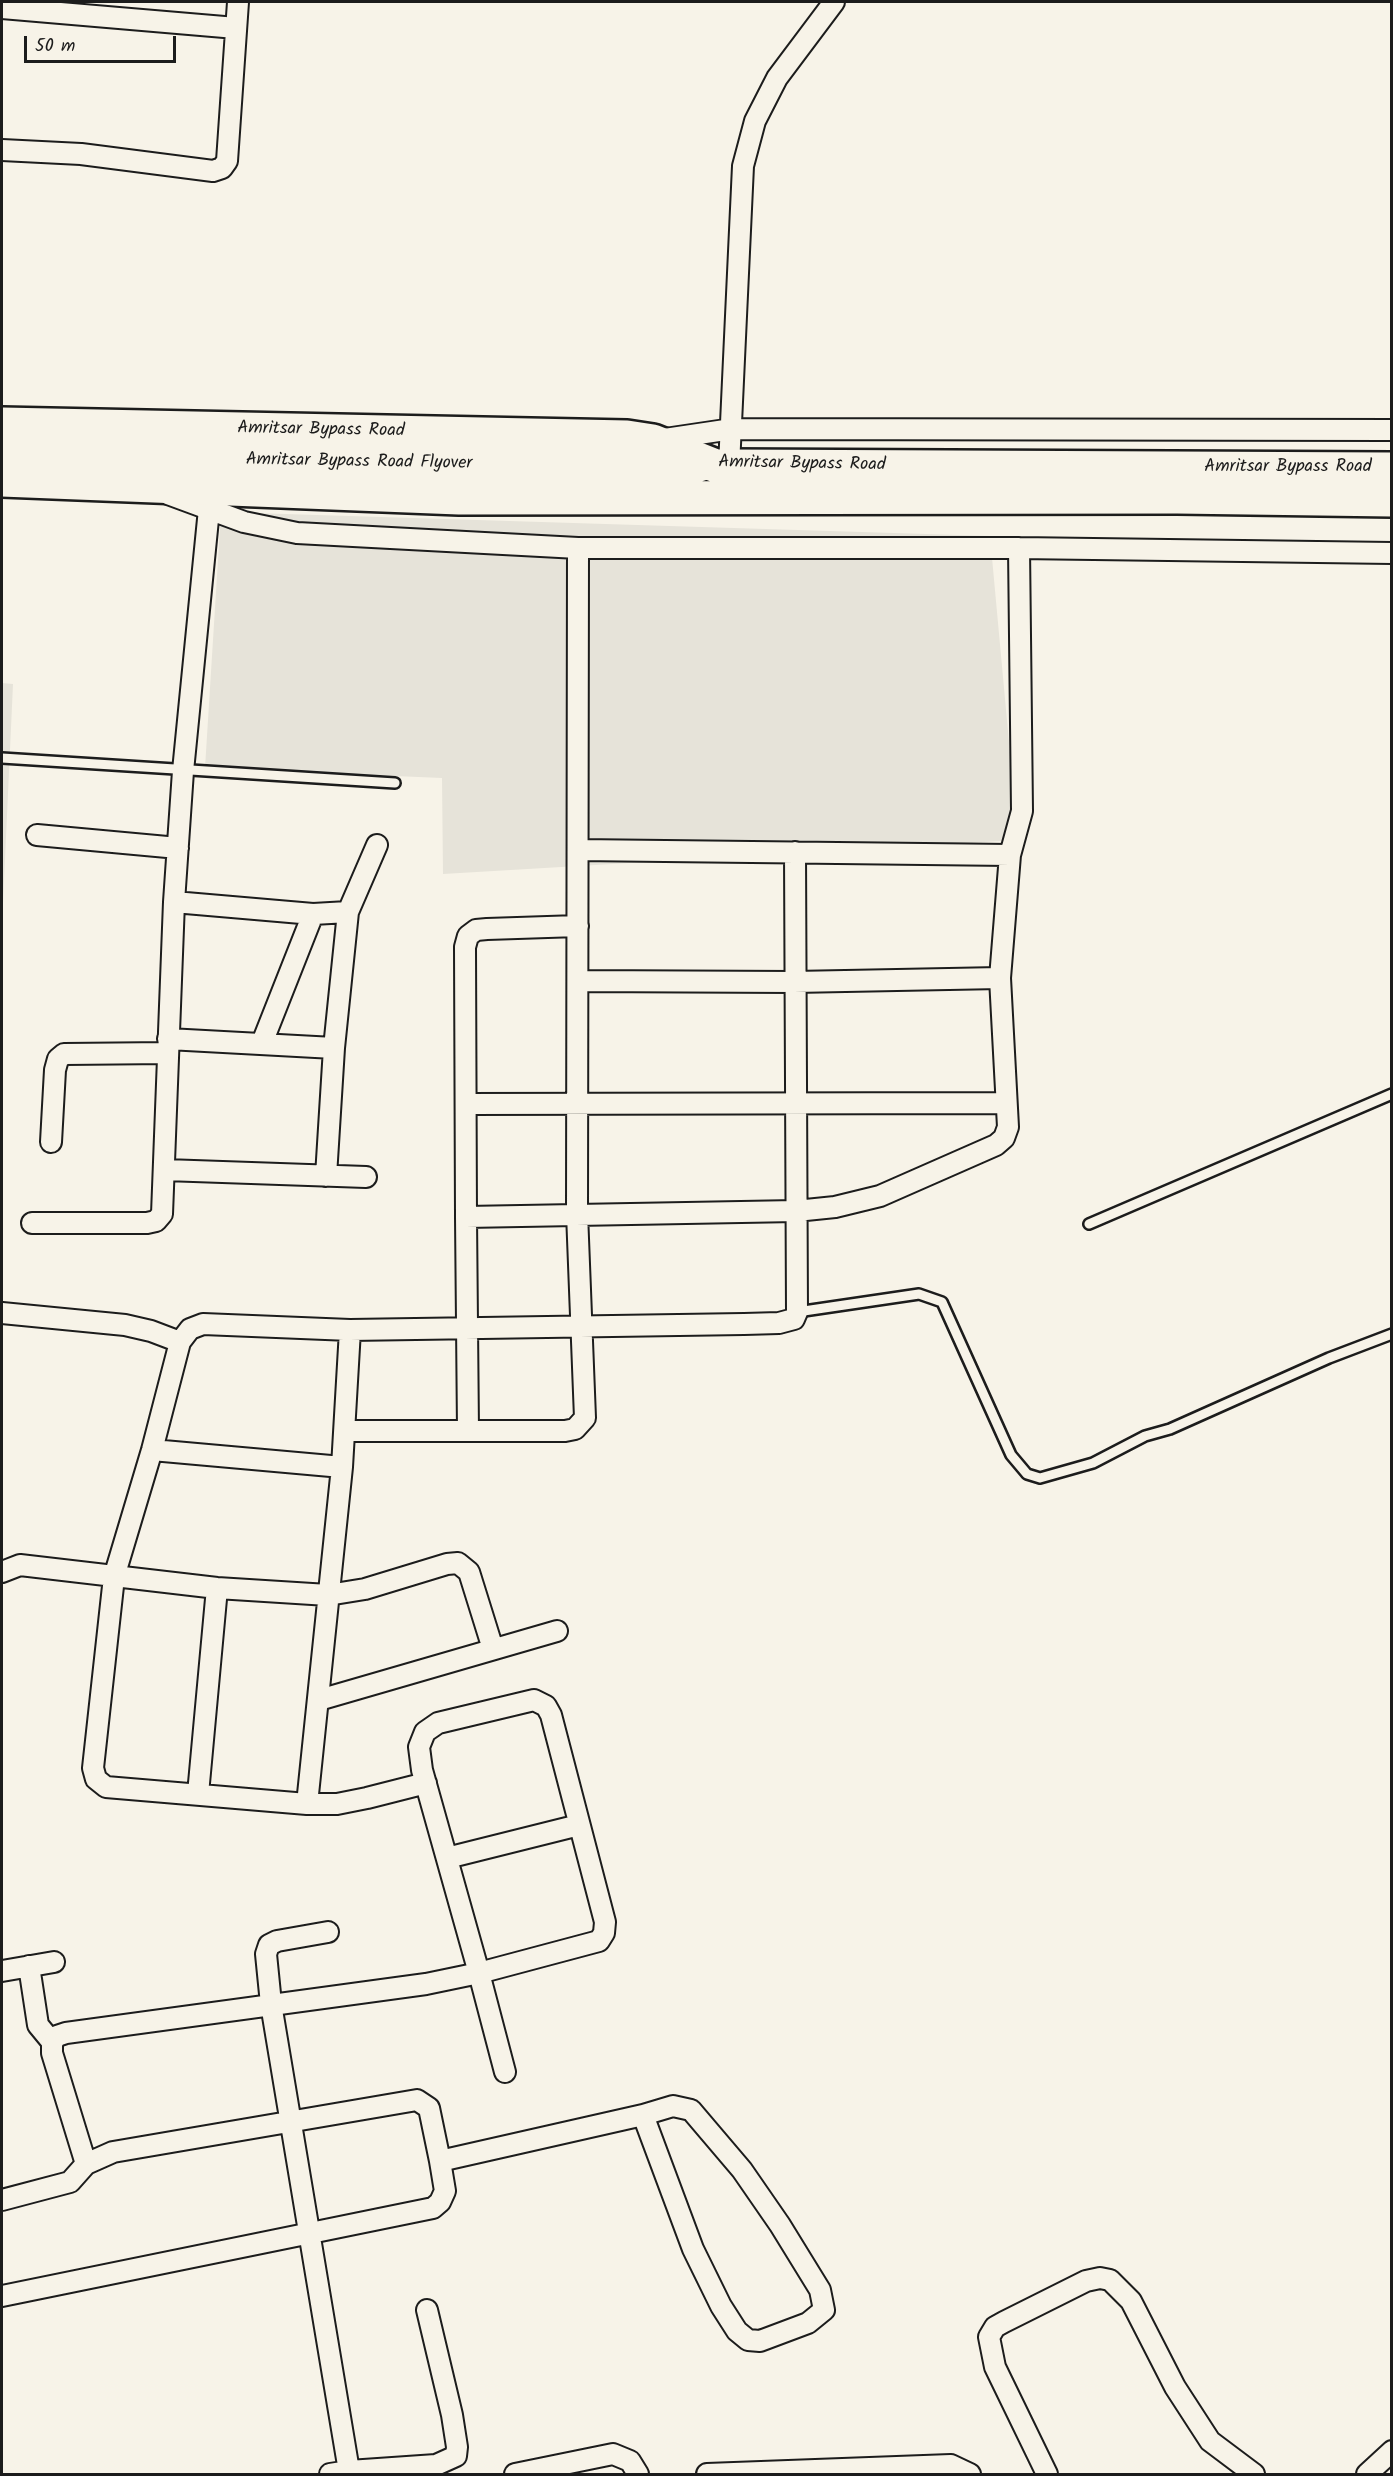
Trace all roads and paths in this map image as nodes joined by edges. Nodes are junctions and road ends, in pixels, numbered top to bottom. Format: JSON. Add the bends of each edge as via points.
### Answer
{"nodes":[{"id":1,"x":238,"y":2,"type":"edge"},
{"id":2,"x":834,"y":2,"type":"edge"},
{"id":3,"x":2,"y":8,"type":"edge"},
{"id":4,"x":63,"y":8,"type":"edge"},
{"id":5,"x":236,"y":28,"type":"junction"},
{"id":6,"x":2,"y":150,"type":"edge"},
{"id":7,"x":2,"y":424,"type":"edge"},
{"id":8,"x":732,"y":429,"type":"junction"},
{"id":9,"x":1392,"y":430,"type":"edge"},
{"id":10,"x":653,"y":441,"type":"junction"},
{"id":11,"x":2,"y":453,"type":"edge"},
{"id":12,"x":723,"y":466,"type":"junction"},
{"id":13,"x":1392,"y":469,"type":"edge"},
{"id":14,"x":2,"y":480,"type":"edge"},
{"id":15,"x":210,"y":499,"type":"junction"},
{"id":16,"x":1392,"y":500,"type":"edge"},
{"id":17,"x":578,"y":548,"type":"junction"},
{"id":18,"x":1019,"y":548,"type":"junction"},
{"id":19,"x":1392,"y":553,"type":"edge"},
{"id":20,"x":2,"y":758,"type":"edge"},
{"id":21,"x":183,"y":771,"type":"junction"},
{"id":22,"x":395,"y":783,"type":"dead end"},
{"id":23,"x":37,"y":835,"type":"dead end"},
{"id":24,"x":377,"y":845,"type":"dead end"},
{"id":25,"x":178,"y":848,"type":"junction"},
{"id":26,"x":579,"y":850,"type":"junction"},
{"id":27,"x":795,"y":852,"type":"junction"},
{"id":28,"x":1010,"y":855,"type":"junction"},
{"id":29,"x":174,"y":902,"type":"junction"},
{"id":30,"x":348,"y":912,"type":"junction"},
{"id":31,"x":313,"y":914,"type":"junction"},
{"id":32,"x":578,"y":926,"type":"junction"},
{"id":33,"x":1000,"y":978,"type":"junction"},
{"id":34,"x":578,"y":981,"type":"junction"},
{"id":35,"x":794,"y":982,"type":"junction"},
{"id":36,"x":262,"y":1043,"type":"junction"},
{"id":37,"x":168,"y":1046,"type":"junction"},
{"id":38,"x":334,"y":1048,"type":"junction"},
{"id":39,"x":1392,"y":1094,"type":"edge"},
{"id":40,"x":795,"y":1102,"type":"junction"},
{"id":41,"x":578,"y":1103,"type":"junction"},
{"id":42,"x":1006,"y":1103,"type":"junction"},
{"id":43,"x":467,"y":1104,"type":"junction"},
{"id":44,"x":51,"y":1142,"type":"dead end"},
{"id":45,"x":165,"y":1170,"type":"junction"},
{"id":46,"x":326,"y":1176,"type":"junction"},
{"id":47,"x":366,"y":1177,"type":"dead end"},
{"id":48,"x":796,"y":1211,"type":"junction"},
{"id":49,"x":577,"y":1213,"type":"junction"},
{"id":50,"x":466,"y":1217,"type":"junction"},
{"id":51,"x":32,"y":1223,"type":"dead end"},
{"id":52,"x":1089,"y":1224,"type":"dead end"},
{"id":53,"x":797,"y":1312,"type":"junction"},
{"id":54,"x":2,"y":1313,"type":"edge"},
{"id":55,"x":581,"y":1328,"type":"junction"},
{"id":56,"x":350,"y":1330,"type":"junction"},
{"id":57,"x":466,"y":1330,"type":"junction"},
{"id":58,"x":1392,"y":1334,"type":"edge"},
{"id":59,"x":180,"y":1342,"type":"junction"},
{"id":60,"x":345,"y":1431,"type":"junction"},
{"id":61,"x":468,"y":1431,"type":"junction"},
{"id":62,"x":152,"y":1450,"type":"junction"},
{"id":63,"x":342,"y":1467,"type":"junction"},
{"id":64,"x":2,"y":1572,"type":"edge"},
{"id":65,"x":114,"y":1577,"type":"junction"},
{"id":66,"x":217,"y":1588,"type":"junction"},
{"id":67,"x":328,"y":1595,"type":"junction"},
{"id":68,"x":557,"y":1631,"type":"dead end"},
{"id":69,"x":493,"y":1649,"type":"junction"},
{"id":70,"x":319,"y":1700,"type":"junction"},
{"id":71,"x":426,"y":1783,"type":"junction"},
{"id":72,"x":198,"y":1794,"type":"junction"},
{"id":73,"x":307,"y":1804,"type":"junction"},
{"id":74,"x":579,"y":1825,"type":"junction"},
{"id":75,"x":447,"y":1858,"type":"junction"},
{"id":76,"x":328,"y":1932,"type":"dead end"},
{"id":77,"x":54,"y":1962,"type":"dead end"},
{"id":78,"x":29,"y":1966,"type":"junction"},
{"id":79,"x":2,"y":1971,"type":"edge"},
{"id":80,"x":479,"y":1974,"type":"junction"},
{"id":81,"x":270,"y":2004,"type":"junction"},
{"id":82,"x":52,"y":2042,"type":"junction"},
{"id":83,"x":504,"y":2072,"type":"dead end"},
{"id":84,"x":643,"y":2115,"type":"junction"},
{"id":85,"x":289,"y":2121,"type":"junction"},
{"id":86,"x":440,"y":2160,"type":"junction"},
{"id":87,"x":86,"y":2164,"type":"junction"},
{"id":88,"x":2,"y":2200,"type":"edge"},
{"id":89,"x":307,"y":2234,"type":"junction"},
{"id":90,"x":2,"y":2296,"type":"edge"},
{"id":91,"x":426,"y":2310,"type":"dead end"},
{"id":92,"x":1392,"y":2451,"type":"edge"},
{"id":93,"x":349,"y":2471,"type":"junction"},
{"id":94,"x":825,"y":2473,"type":"edge"},
{"id":95,"x":330,"y":2475,"type":"edge"},
{"id":96,"x":515,"y":2475,"type":"edge"},
{"id":97,"x":638,"y":2475,"type":"edge"},
{"id":98,"x":707,"y":2475,"type":"edge"},
{"id":99,"x":970,"y":2475,"type":"edge"},
{"id":100,"x":1047,"y":2475,"type":"edge"},
{"id":101,"x":1254,"y":2475,"type":"edge"},
{"id":102,"x":1367,"y":2475,"type":"edge"}],
"edges":[{"from":1,"to":5,"type":"street"},
{"from":2,"to":8,"type":"street","via":[[777,78],[755,122],[743,166]]},
{"from":3,"to":4,"type":"street"},
{"from":4,"to":5,"type":"street"},
{"from":5,"to":6,"type":"street","via":[[227,161],[222,168],[213,171],[81,154]]},
{"from":7,"to":10,"type":"highway","name":"Amritsar Bypass Road","via":[[594,436]]},
{"from":8,"to":9,"type":"street"},
{"from":8,"to":10,"type":"street"},
{"from":8,"to":12,"type":"street"},
{"from":10,"to":12,"type":"highway","name":"Amritsar Bypass Road"},
{"from":11,"to":12,"type":"highway","name":"Amritsar Bypass Road Flyover","via":[[446,465]]},
{"from":12,"to":13,"type":"highway","name":"Amritsar Bypass Road"},
{"from":14,"to":15,"type":"highway","name":"Amritsar Bypass Road","via":[[147,485]]},
{"from":15,"to":16,"type":"highway","name":"Amritsar Bypass Road"},
{"from":15,"to":17,"type":"street","via":[[244,522],[297,533]]},
{"from":15,"to":21,"type":"street"},
{"from":17,"to":18,"type":"street"},
{"from":17,"to":26,"type":"street"},
{"from":18,"to":19,"type":"street"},
{"from":18,"to":28,"type":"street","via":[[1022,811]]},
{"from":20,"to":21,"type":"lane"},
{"from":21,"to":22,"type":"lane"},
{"from":21,"to":25,"type":"street"},
{"from":23,"to":25,"type":"street"},
{"from":24,"to":30,"type":"street"},
{"from":25,"to":29,"type":"street"},
{"from":26,"to":27,"type":"street"},
{"from":26,"to":32,"type":"street"},
{"from":27,"to":28,"type":"street"},
{"from":27,"to":35,"type":"street"},
{"from":28,"to":33,"type":"street"},
{"from":29,"to":31,"type":"street"},
{"from":29,"to":37,"type":"street"},
{"from":30,"to":31,"type":"street"},
{"from":30,"to":38,"type":"street"},
{"from":31,"to":36,"type":"street"},
{"from":32,"to":34,"type":"street"},
{"from":32,"to":43,"type":"street","via":[[487,929],[468,936]]},
{"from":33,"to":35,"type":"street"},
{"from":33,"to":42,"type":"street"},
{"from":34,"to":35,"type":"street"},
{"from":34,"to":41,"type":"street"},
{"from":35,"to":40,"type":"street"},
{"from":36,"to":37,"type":"street"},
{"from":36,"to":38,"type":"street"},
{"from":37,"to":44,"type":"street","via":[[64,1054],[55,1070]]},
{"from":37,"to":45,"type":"street"},
{"from":38,"to":46,"type":"street"},
{"from":39,"to":52,"type":"lane"},
{"from":40,"to":41,"type":"street"},
{"from":40,"to":42,"type":"street"},
{"from":40,"to":48,"type":"street"},
{"from":41,"to":43,"type":"street"},
{"from":41,"to":49,"type":"street"},
{"from":42,"to":48,"type":"street","via":[[1008,1127],[996,1145],[861,1202]]},
{"from":43,"to":50,"type":"street"},
{"from":45,"to":46,"type":"street"},
{"from":45,"to":51,"type":"street","via":[[162,1214],[156,1221]]},
{"from":46,"to":47,"type":"street"},
{"from":48,"to":49,"type":"street"},
{"from":48,"to":53,"type":"street"},
{"from":49,"to":50,"type":"street"},
{"from":49,"to":55,"type":"street"},
{"from":50,"to":57,"type":"street"},
{"from":53,"to":55,"type":"street","via":[[794,1319],[779,1323]]},
{"from":53,"to":58,"type":"lane","via":[[919,1294],[942,1302],[1011,1455],[1027,1474],[1040,1478],[1093,1463],[1145,1436],[1170,1429]]},
{"from":54,"to":59,"type":"street","via":[[125,1325]]},
{"from":55,"to":57,"type":"street"},
{"from":55,"to":61,"type":"street","via":[[585,1418],[581,1425],[565,1431]]},
{"from":56,"to":57,"type":"street"},
{"from":56,"to":59,"type":"street","via":[[202,1324],[190,1329]]},
{"from":56,"to":60,"type":"street"},
{"from":57,"to":61,"type":"street"},
{"from":59,"to":62,"type":"street"},
{"from":60,"to":61,"type":"street"},
{"from":60,"to":63,"type":"street"},
{"from":62,"to":63,"type":"street"},
{"from":62,"to":65,"type":"street"},
{"from":63,"to":67,"type":"street"},
{"from":64,"to":65,"type":"street","via":[[20,1565]]},
{"from":65,"to":66,"type":"street"},
{"from":65,"to":72,"type":"street","via":[[93,1768],[96,1779],[106,1787]]},
{"from":66,"to":67,"type":"street"},
{"from":66,"to":72,"type":"street"},
{"from":67,"to":69,"type":"street","via":[[365,1589],[458,1563],[469,1572]]},
{"from":67,"to":70,"type":"street"},
{"from":68,"to":69,"type":"street"},
{"from":69,"to":70,"type":"street"},
{"from":70,"to":73,"type":"street"},
{"from":71,"to":73,"type":"street","via":[[337,1804]]},
{"from":71,"to":74,"type":"street","via":[[419,1747],[424,1732],[438,1723],[540,1701],[550,1715]]},
{"from":71,"to":75,"type":"street"},
{"from":72,"to":73,"type":"street"},
{"from":74,"to":75,"type":"street"},
{"from":74,"to":80,"type":"street","via":[[605,1922],[599,1941]]},
{"from":75,"to":80,"type":"street"},
{"from":76,"to":81,"type":"street","via":[[269,1945]]},
{"from":77,"to":78,"type":"street"},
{"from":78,"to":79,"type":"street"},
{"from":78,"to":82,"type":"street","via":[[38,2025]]},
{"from":80,"to":81,"type":"street"},
{"from":80,"to":83,"type":"street"},
{"from":81,"to":82,"type":"street","via":[[66,2033]]},
{"from":81,"to":85,"type":"street"},
{"from":82,"to":87,"type":"street"},
{"from":84,"to":84,"type":"street","via":[[683,2106],[700,2120],[742,2170],[820,2290],[825,2305],[818,2315],[808,2323],[760,2341],[748,2340],[737,2331],[693,2249]]},
{"from":84,"to":86,"type":"street"},
{"from":85,"to":86,"type":"street","via":[[417,2100],[429,2108]]},
{"from":85,"to":87,"type":"street","via":[[113,2152]]},
{"from":85,"to":89,"type":"street"},
{"from":86,"to":89,"type":"street","via":[[445,2191],[433,2208]]},
{"from":87,"to":88,"type":"street","via":[[70,2182]]},
{"from":89,"to":90,"type":"street"},
{"from":89,"to":93,"type":"street"},
{"from":91,"to":93,"type":"street","via":[[452,2415],[456,2456],[436,2465]]},
{"from":92,"to":102,"type":"street"},
{"from":93,"to":95,"type":"street"},
{"from":94,"to":98,"type":"street"},
{"from":94,"to":99,"type":"street","via":[[951,2465]]},
{"from":96,"to":97,"type":"street","via":[[613,2454],[630,2461]]},
{"from":100,"to":101,"type":"street","via":[[995,2367],[989,2337],[1004,2322],[1086,2281],[1100,2278],[1110,2280],[1131,2301],[1174,2386],[1210,2441]]}]}
